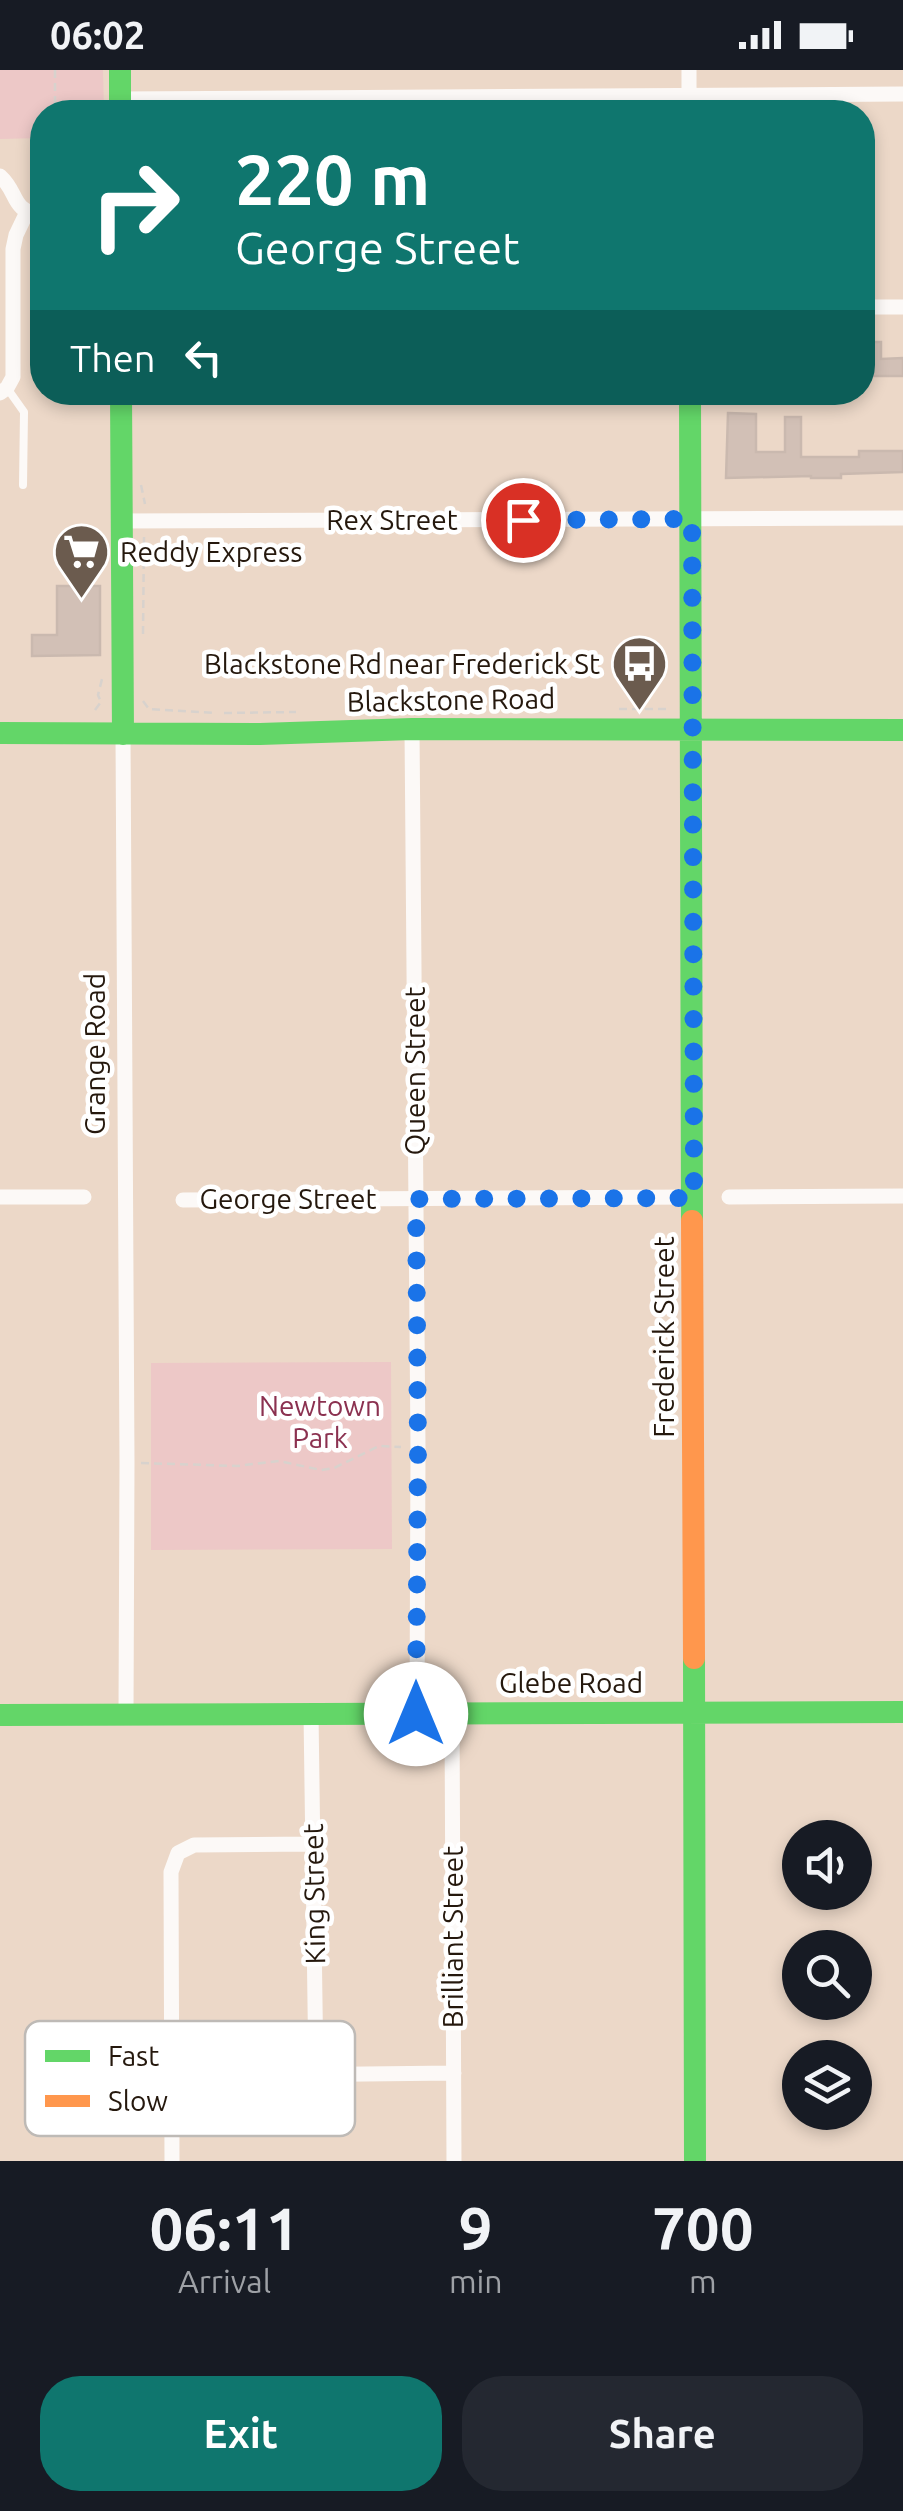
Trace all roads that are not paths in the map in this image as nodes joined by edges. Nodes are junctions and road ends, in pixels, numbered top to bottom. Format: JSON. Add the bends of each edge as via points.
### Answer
{"nodes":[{"id":1,"x":120,"y":70,"type":"edge"},
{"id":2,"x":689,"y":70,"type":"edge"},
{"id":3,"x":903,"y":94,"type":"edge"},
{"id":4,"x":120,"y":100,"type":"edge"},
{"id":5,"x":689,"y":100,"type":"edge"},
{"id":6,"x":775,"y":100,"type":"edge"},
{"id":7,"x":0,"y":176,"type":"edge"},
{"id":8,"x":30,"y":211,"type":"edge"},
{"id":9,"x":30,"y":219,"type":"edge"},
{"id":10,"x":875,"y":307,"type":"edge"},
{"id":11,"x":903,"y":307,"type":"edge"},
{"id":12,"x":4,"y":391,"type":"edge"},
{"id":13,"x":121,"y":405,"type":"edge"},
{"id":14,"x":690,"y":405,"type":"edge"},
{"id":15,"x":23,"y":485,"type":"dead end"},
{"id":16,"x":903,"y":518,"type":"edge"},
{"id":17,"x":692,"y":519,"type":"junction"},
{"id":18,"x":121,"y":521,"type":"junction"},
{"id":19,"x":412,"y":729,"type":"junction"},
{"id":20,"x":692,"y":730,"type":"junction"},
{"id":21,"x":903,"y":730,"type":"edge"},
{"id":22,"x":0,"y":734,"type":"edge"},
{"id":23,"x":123,"y":734,"type":"junction"},
{"id":24,"x":84,"y":1196,"type":"dead end"},
{"id":25,"x":903,"y":1196,"type":"edge"},
{"id":26,"x":0,"y":1197,"type":"edge"},
{"id":27,"x":729,"y":1197,"type":"dead end"},
{"id":28,"x":694,"y":1198,"type":"junction"},
{"id":29,"x":416,"y":1199,"type":"junction"},
{"id":30,"x":184,"y":1200,"type":"dead end"},
{"id":31,"x":695,"y":1712,"type":"junction"},
{"id":32,"x":903,"y":1712,"type":"edge"},
{"id":33,"x":311,"y":1714,"type":"junction"},
{"id":34,"x":416,"y":1714,"type":"junction"},
{"id":35,"x":452,"y":1714,"type":"junction"},
{"id":36,"x":0,"y":1715,"type":"edge"},
{"id":37,"x":126,"y":1715,"type":"junction"},
{"id":38,"x":314,"y":1844,"type":"junction"},
{"id":39,"x":172,"y":2021,"type":"edge"},
{"id":40,"x":316,"y":2021,"type":"edge"},
{"id":41,"x":454,"y":2074,"type":"junction"},
{"id":42,"x":355,"y":2075,"type":"edge"},
{"id":43,"x":454,"y":2161,"type":"edge"},
{"id":44,"x":696,"y":2161,"type":"edge"}],
"edges":[{"from":1,"to":4,"type":"street"},
{"from":2,"to":5,"type":"street"},
{"from":3,"to":6,"type":"street"},
{"from":7,"to":8,"type":"street","via":[[18,205]]},
{"from":9,"to":12,"type":"street","via":[[13,249],[14,369]]},
{"from":10,"to":11,"type":"street"},
{"from":12,"to":15,"type":"lane","via":[[24,412]]},
{"from":13,"to":18,"type":"street","name":"Grange Road"},
{"from":14,"to":17,"type":"street","name":"Frederick Street"},
{"from":16,"to":17,"type":"street","name":"Rex Street"},
{"from":17,"to":18,"type":"street","name":"Rex Street"},
{"from":17,"to":20,"type":"street","name":"Frederick Street"},
{"from":18,"to":23,"type":"street","name":"Grange Road"},
{"from":19,"to":20,"type":"street","name":"Blackstone Road"},
{"from":19,"to":23,"type":"street","name":"Blackstone Road"},
{"from":19,"to":29,"type":"street","name":"Queen Street"},
{"from":20,"to":21,"type":"street","name":"Blackstone Road"},
{"from":20,"to":28,"type":"street","name":"Frederick Street"},
{"from":22,"to":23,"type":"street","name":"Blackstone Road"},
{"from":23,"to":37,"type":"street","name":"Grange Road"},
{"from":24,"to":26,"type":"street"},
{"from":25,"to":27,"type":"street"},
{"from":28,"to":29,"type":"street","name":"George Street"},
{"from":28,"to":31,"type":"street","name":"Frederick Street"},
{"from":29,"to":30,"type":"street","name":"George Street"},
{"from":29,"to":34,"type":"street","name":"Queen Street"},
{"from":31,"to":32,"type":"street","name":"Glebe Road"},
{"from":31,"to":35,"type":"street","name":"Glebe Road"},
{"from":31,"to":44,"type":"street","name":"Frederick Street"},
{"from":33,"to":34,"type":"street","name":"Glebe Road"},
{"from":33,"to":37,"type":"street","name":"Glebe Road"},
{"from":33,"to":38,"type":"street","name":"King Street"},
{"from":34,"to":35,"type":"street","name":"Glebe Road"},
{"from":35,"to":41,"type":"street","name":"Brilliant Street"},
{"from":36,"to":37,"type":"street","name":"Glebe Road"},
{"from":38,"to":39,"type":"street","via":[[194,1845],[178,1854],[171,1872]]},
{"from":38,"to":40,"type":"street","name":"King Street"},
{"from":41,"to":42,"type":"street"},
{"from":41,"to":43,"type":"street","name":"Brilliant Street"}]}
